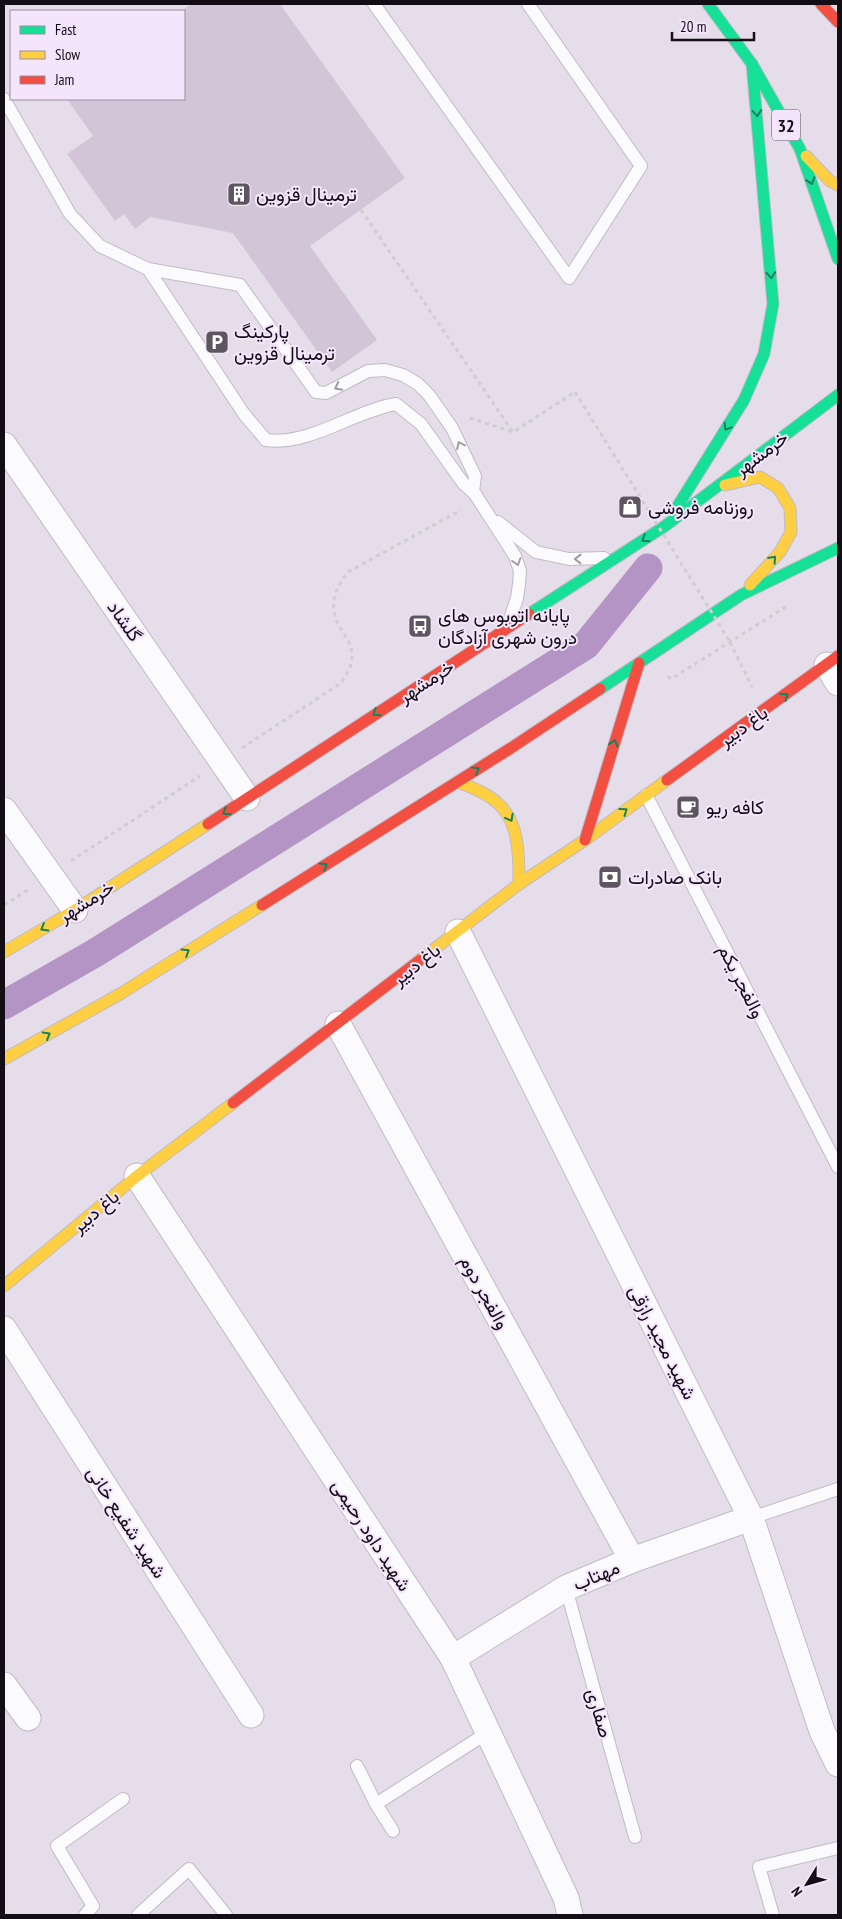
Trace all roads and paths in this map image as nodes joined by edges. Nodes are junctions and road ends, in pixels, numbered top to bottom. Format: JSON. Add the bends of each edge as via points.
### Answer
{"nodes":[{"id":1,"x":374,"y":4,"type":"edge"},
{"id":2,"x":528,"y":4,"type":"edge"},
{"id":3,"x":708,"y":4,"type":"edge"},
{"id":4,"x":822,"y":4,"type":"edge"},
{"id":5,"x":838,"y":22,"type":"edge"},
{"id":6,"x":752,"y":64,"type":"junction"},
{"id":7,"x":4,"y":99,"type":"edge"},
{"id":8,"x":800,"y":149,"type":"junction"},
{"id":9,"x":838,"y":185,"type":"edge"},
{"id":10,"x":360,"y":210,"type":"dead end"},
{"id":11,"x":838,"y":259,"type":"edge"},
{"id":12,"x":148,"y":269,"type":"junction"},
{"id":13,"x":838,"y":395,"type":"edge"},
{"id":14,"x":440,"y":409,"type":"junction"},
{"id":15,"x":513,"y":432,"type":"junction"},
{"id":16,"x":4,"y":444,"type":"edge"},
{"id":17,"x":716,"y":487,"type":"junction"},
{"id":18,"x":476,"y":495,"type":"junction"},
{"id":19,"x":665,"y":526,"type":"junction"},
{"id":20,"x":838,"y":548,"type":"edge"},
{"id":21,"x":626,"y":551,"type":"junction"},
{"id":22,"x":740,"y":595,"type":"junction"},
{"id":23,"x":795,"y":601,"type":"dead end"},
{"id":24,"x":506,"y":629,"type":"junction"},
{"id":25,"x":730,"y":642,"type":"junction"},
{"id":26,"x":639,"y":663,"type":"junction"},
{"id":27,"x":834,"y":668,"type":"edge"},
{"id":28,"x":671,"y":679,"type":"dead end"},
{"id":29,"x":764,"y":711,"type":"junction"},
{"id":30,"x":222,"y":762,"type":"junction"},
{"id":31,"x":457,"y":782,"type":"junction"},
{"id":32,"x":646,"y":795,"type":"junction"},
{"id":33,"x":247,"y":798,"type":"junction"},
{"id":34,"x":4,"y":810,"type":"edge"},
{"id":35,"x":585,"y":840,"type":"junction"},
{"id":36,"x":50,"y":875,"type":"junction"},
{"id":37,"x":519,"y":884,"type":"junction"},
{"id":38,"x":4,"y":905,"type":"edge"},
{"id":39,"x":75,"y":910,"type":"junction"},
{"id":40,"x":458,"y":932,"type":"junction"},
{"id":41,"x":4,"y":952,"type":"edge"},
{"id":42,"x":338,"y":1024,"type":"junction"},
{"id":43,"x":4,"y":1059,"type":"edge"},
{"id":44,"x":838,"y":1167,"type":"edge"},
{"id":45,"x":137,"y":1176,"type":"junction"},
{"id":46,"x":4,"y":1286,"type":"edge"},
{"id":47,"x":4,"y":1329,"type":"edge"},
{"id":48,"x":838,"y":1489,"type":"edge"},
{"id":49,"x":751,"y":1518,"type":"junction"},
{"id":50,"x":632,"y":1560,"type":"junction"},
{"id":51,"x":566,"y":1588,"type":"junction"},
{"id":52,"x":453,"y":1658,"type":"junction"},
{"id":53,"x":4,"y":1685,"type":"edge"},
{"id":54,"x":251,"y":1715,"type":"dead end"},
{"id":55,"x":28,"y":1718,"type":"dead end"},
{"id":56,"x":487,"y":1733,"type":"junction"},
{"id":57,"x":838,"y":1764,"type":"edge"},
{"id":58,"x":357,"y":1766,"type":"dead end"},
{"id":59,"x":123,"y":1799,"type":"dead end"},
{"id":60,"x":376,"y":1804,"type":"junction"},
{"id":61,"x":393,"y":1831,"type":"dead end"},
{"id":62,"x":635,"y":1837,"type":"dead end"},
{"id":63,"x":838,"y":1848,"type":"edge"},
{"id":64,"x":85,"y":1915,"type":"edge"},
{"id":65,"x":138,"y":1915,"type":"edge"},
{"id":66,"x":226,"y":1915,"type":"edge"},
{"id":67,"x":570,"y":1915,"type":"edge"},
{"id":68,"x":773,"y":1915,"type":"edge"}],
"edges":[{"from":1,"to":2,"type":"lane","via":[[569,278],[640,166]]},
{"from":3,"to":6,"type":"main road","number":"32"},
{"from":4,"to":5,"type":"main road"},
{"from":6,"to":8,"type":"main road","number":"32"},
{"from":6,"to":19,"type":"main road","one_way":true,"via":[[772,304],[764,354],[744,400]]},
{"from":7,"to":12,"type":"lane","via":[[70,214],[100,246]]},
{"from":8,"to":9,"type":"main road","via":[[830,182]]},
{"from":8,"to":11,"type":"main road","number":"32","one_way":true},
{"from":10,"to":15,"type":"path"},
{"from":14,"to":12,"type":"lane","one_way":true,"via":[[418,384],[385,370],[368,371],[326,393],[316,392],[240,285]]},
{"from":12,"to":18,"type":"lane","via":[[244,414],[266,440],[297,439],[379,407],[396,404],[421,424],[463,483]]},
{"from":13,"to":17,"type":"main road","name":"خرمشهر"},
{"from":14,"to":15,"type":"path"},
{"from":18,"to":14,"type":"lane","one_way":true,"via":[[475,476]]},
{"from":15,"to":25,"type":"path","bridge":true,"via":[[575,392]]},
{"from":16,"to":30,"type":"street","name":"گلشاد"},
{"from":17,"to":19,"type":"main road","name":"خرمشهر"},
{"from":22,"to":17,"type":"main road","one_way":true,"via":[[780,552],[791,532],[790,508],[778,488],[760,477]]},
{"from":21,"to":18,"type":"lane","one_way":true,"via":[[600,559],[569,559],[536,552],[493,517]]},
{"from":18,"to":24,"type":"lane","one_way":true,"via":[[515,556],[520,571],[517,598]]},
{"from":18,"to":30,"type":"path","via":[[348,572],[338,585],[333,602],[337,622],[351,647],[350,669],[341,683]]},
{"from":19,"to":21,"type":"main road","name":"خرمشهر","one_way":true},
{"from":20,"to":22,"type":"main road"},
{"from":21,"to":24,"type":"main road","name":"خرمشهر"},
{"from":22,"to":26,"type":"main road"},
{"from":23,"to":25,"type":"path"},
{"from":24,"to":33,"type":"main road","name":"خرمشهر","one_way":true},
{"from":25,"to":28,"type":"path"},
{"from":25,"to":29,"type":"path"},
{"from":31,"to":26,"type":"main road","one_way":true},
{"from":35,"to":26,"type":"main road","one_way":true},
{"from":29,"to":27,"type":"main road","name":"باغ دبیر","one_way":true},
{"from":29,"to":32,"type":"main road","name":"باغ دبیر"},
{"from":30,"to":33,"type":"street","name":"گلشاد"},
{"from":30,"to":36,"type":"path"},
{"from":31,"to":37,"type":"main road","one_way":true,"via":[[474,786],[503,807],[518,838]]},
{"from":43,"to":31,"type":"main road","one_way":true,"via":[[120,994]]},
{"from":35,"to":32,"type":"main road","name":"باغ دبیر","one_way":true},
{"from":32,"to":44,"type":"lane","name":"والفجر یکم"},
{"from":33,"to":39,"type":"main road","name":"خرمشهر","one_way":true},
{"from":34,"to":36,"type":"street"},
{"from":35,"to":37,"type":"main road","name":"باغ دبیر"},
{"from":36,"to":38,"type":"path"},
{"from":36,"to":39,"type":"street"},
{"from":37,"to":40,"type":"main road","name":"باغ دبیر"},
{"from":39,"to":41,"type":"main road","name":"خرمشهر","one_way":true},
{"from":40,"to":42,"type":"main road","name":"باغ دبیر"},
{"from":40,"to":49,"type":"street","name":"شهید مجید رازقی"},
{"from":42,"to":45,"type":"main road","name":"باغ دبیر"},
{"from":42,"to":50,"type":"street","name":"والفجر دوم"},
{"from":45,"to":46,"type":"main road","name":"باغ دبیر"},
{"from":45,"to":52,"type":"street","name":"شهید داود رحیمی"},
{"from":47,"to":54,"type":"street","name":"شهید شفیع خانی"},
{"from":48,"to":49,"type":"lane"},
{"from":49,"to":50,"type":"street","name":"مهتاب"},
{"from":49,"to":57,"type":"street","name":"شهید مجید رازقی","via":[[822,1731]]},
{"from":50,"to":51,"type":"street","name":"مهتاب"},
{"from":51,"to":52,"type":"street","name":"مهتاب"},
{"from":51,"to":62,"type":"lane","name":"صفاری"},
{"from":52,"to":56,"type":"street","name":"شهید داود رحیمی"},
{"from":53,"to":55,"type":"street"},
{"from":56,"to":60,"type":"lane"},
{"from":56,"to":67,"type":"street","name":"شهید داود رحیمی","via":[[566,1898]]},
{"from":58,"to":60,"type":"lane"},
{"from":59,"to":64,"type":"lane","via":[[57,1846],[94,1906]]},
{"from":60,"to":61,"type":"lane"},
{"from":63,"to":68,"type":"lane","via":[[759,1867]]},
{"from":65,"to":66,"type":"lane","via":[[189,1869]]}]}
